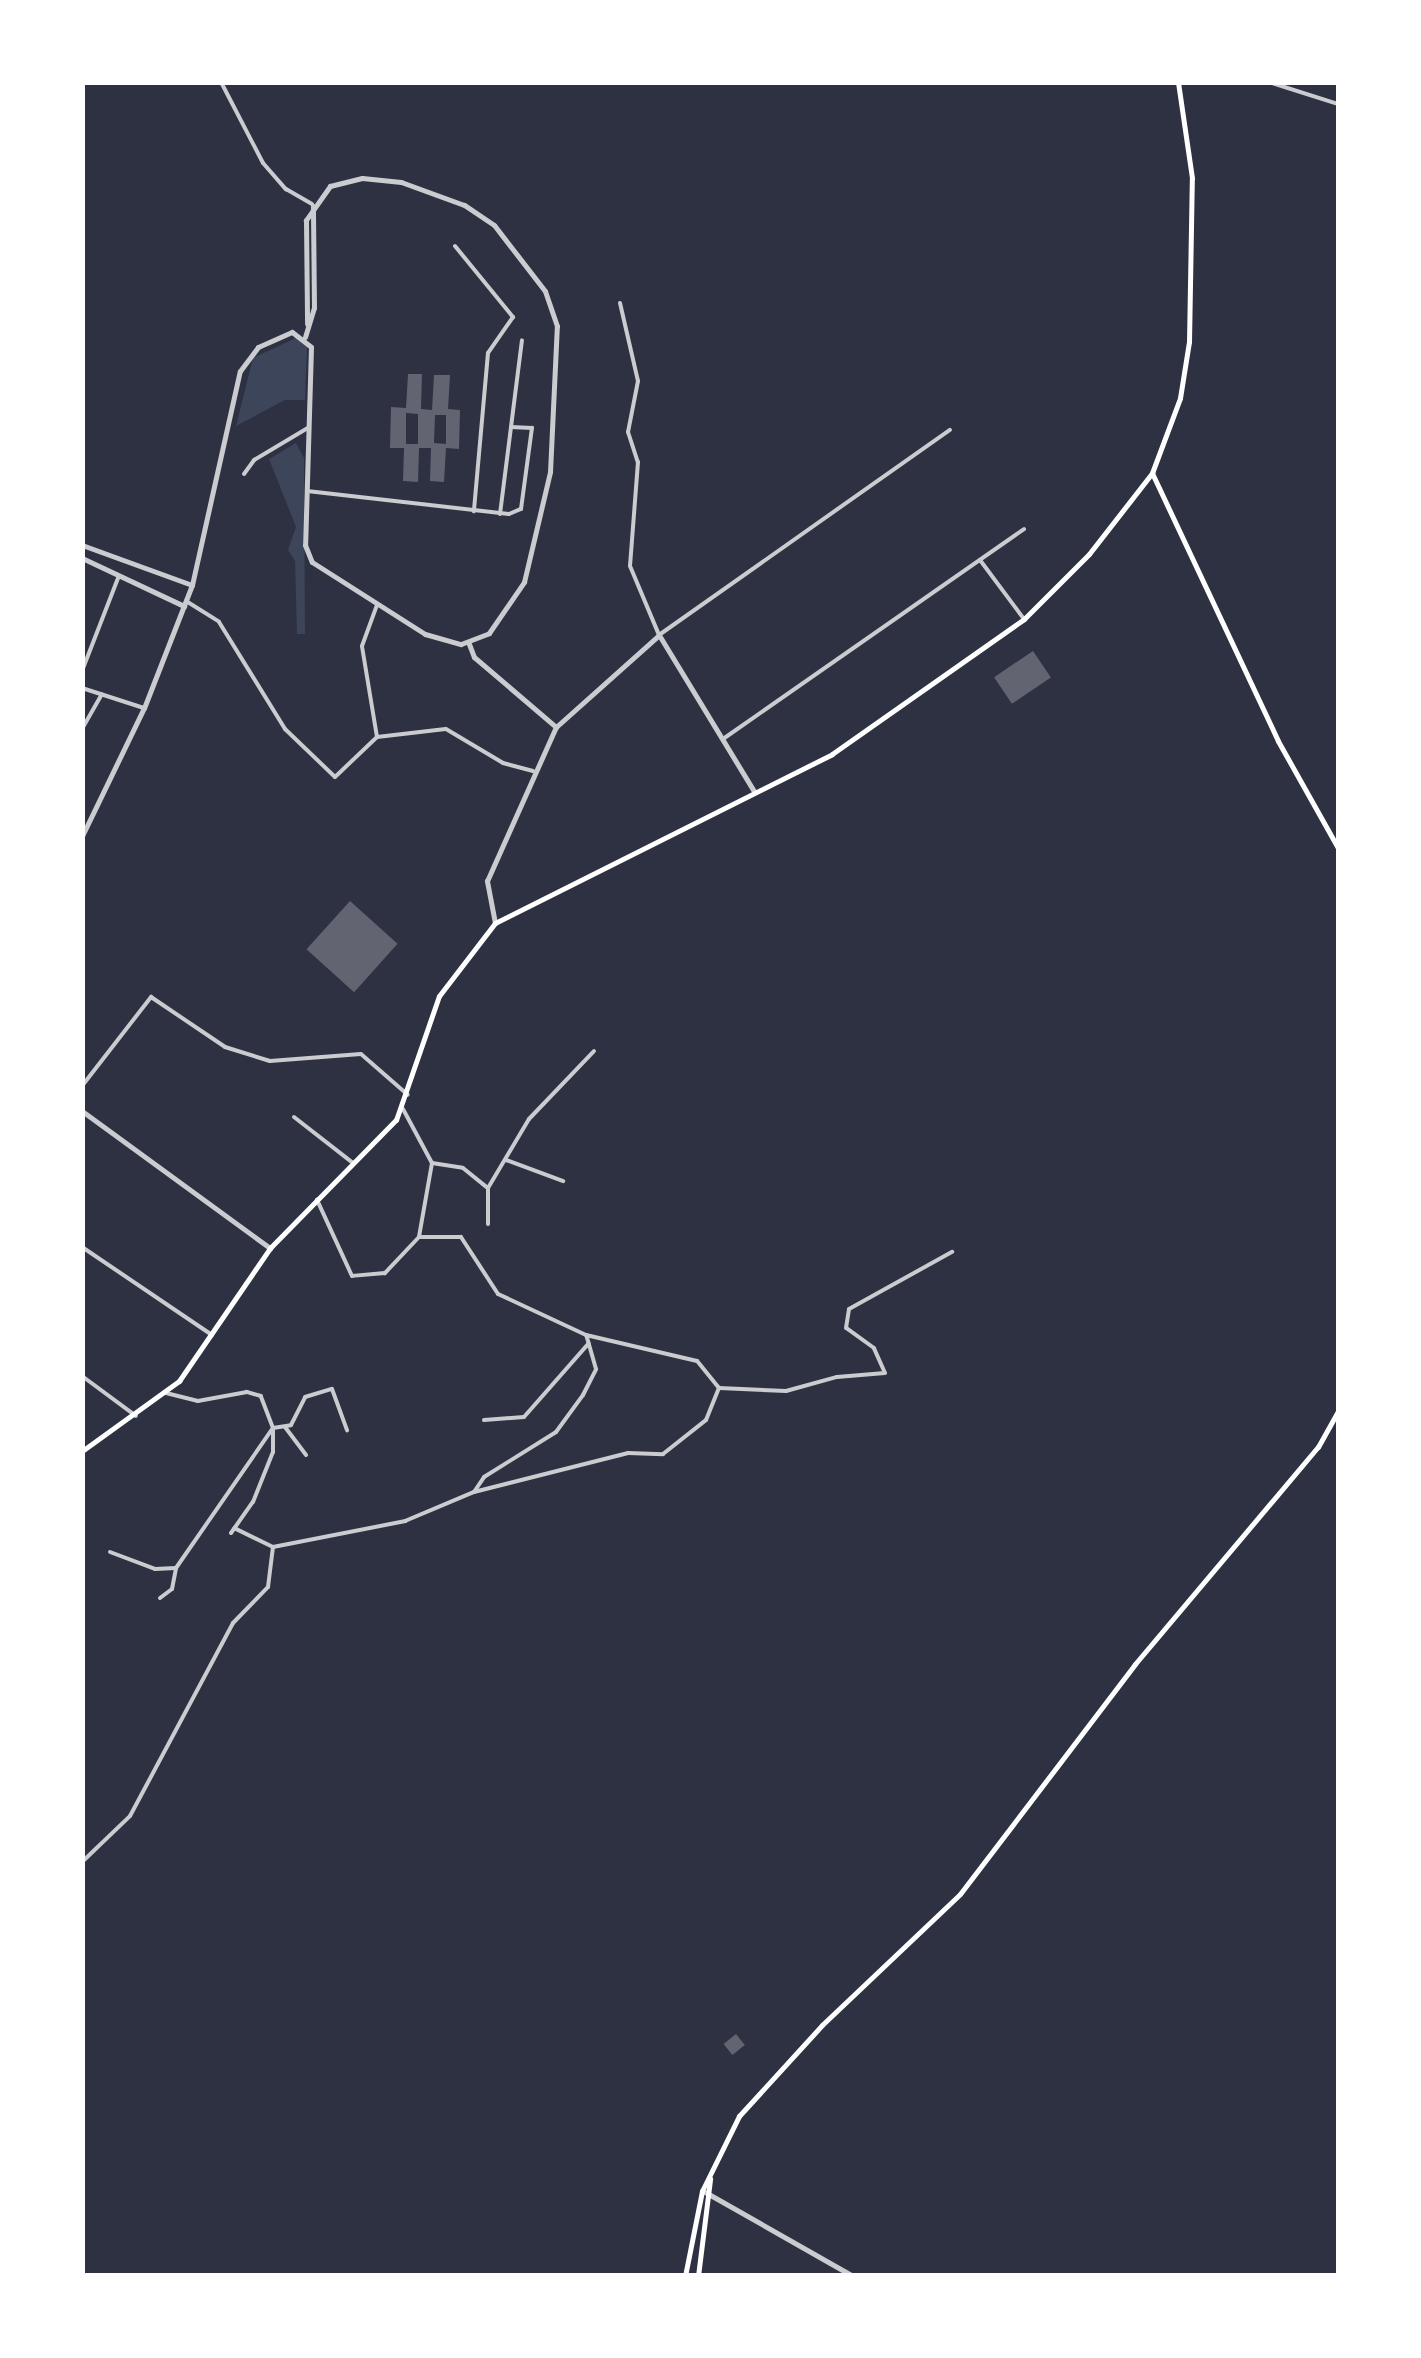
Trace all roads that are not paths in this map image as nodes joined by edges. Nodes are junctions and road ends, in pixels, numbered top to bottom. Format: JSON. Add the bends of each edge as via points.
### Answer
{"nodes":[{"id":1,"x":221,"y":82,"type":"edge"},
{"id":2,"x":1178,"y":82,"type":"edge"},
{"id":3,"x":1269,"y":82,"type":"edge"},
{"id":4,"x":1338,"y":104,"type":"edge"},
{"id":5,"x":312,"y":204,"type":"junction"},
{"id":6,"x":455,"y":246,"type":"dead end"},
{"id":7,"x":620,"y":303,"type":"dead end"},
{"id":8,"x":307,"y":324,"type":"junction"},
{"id":9,"x":302,"y":336,"type":"junction"},
{"id":10,"x":522,"y":340,"type":"dead end"},
{"id":11,"x":510,"y":426,"type":"junction"},
{"id":12,"x":308,"y":428,"type":"junction"},
{"id":13,"x":950,"y":430,"type":"dead end"},
{"id":14,"x":1152,"y":473,"type":"junction"},
{"id":15,"x":244,"y":474,"type":"dead end"},
{"id":16,"x":307,"y":491,"type":"junction"},
{"id":17,"x":474,"y":511,"type":"junction"},
{"id":18,"x":500,"y":514,"type":"junction"},
{"id":19,"x":1024,"y":529,"type":"dead end"},
{"id":20,"x":82,"y":545,"type":"edge"},
{"id":21,"x":82,"y":558,"type":"edge"},
{"id":22,"x":980,"y":560,"type":"junction"},
{"id":23,"x":120,"y":574,"type":"junction"},
{"id":24,"x":192,"y":585,"type":"junction"},
{"id":25,"x":185,"y":603,"type":"junction"},
{"id":26,"x":377,"y":605,"type":"junction"},
{"id":27,"x":1024,"y":620,"type":"junction"},
{"id":28,"x":658,"y":635,"type":"junction"},
{"id":29,"x":469,"y":644,"type":"junction"},
{"id":30,"x":82,"y":671,"type":"edge"},
{"id":31,"x":82,"y":688,"type":"edge"},
{"id":32,"x":102,"y":694,"type":"junction"},
{"id":33,"x":144,"y":708,"type":"junction"},
{"id":34,"x":556,"y":727,"type":"junction"},
{"id":35,"x":82,"y":730,"type":"edge"},
{"id":36,"x":377,"y":737,"type":"junction"},
{"id":37,"x":723,"y":739,"type":"junction"},
{"id":38,"x":533,"y":771,"type":"junction"},
{"id":39,"x":754,"y":791,"type":"junction"},
{"id":40,"x":82,"y":836,"type":"edge"},
{"id":41,"x":1338,"y":848,"type":"edge"},
{"id":42,"x":495,"y":923,"type":"junction"},
{"id":43,"x":594,"y":1051,"type":"dead end"},
{"id":44,"x":82,"y":1086,"type":"edge"},
{"id":45,"x":408,"y":1095,"type":"junction"},
{"id":46,"x":403,"y":1108,"type":"junction"},
{"id":47,"x":82,"y":1112,"type":"edge"},
{"id":48,"x":294,"y":1117,"type":"dead end"},
{"id":49,"x":506,"y":1160,"type":"junction"},
{"id":50,"x":354,"y":1163,"type":"junction"},
{"id":51,"x":432,"y":1163,"type":"junction"},
{"id":52,"x":564,"y":1180,"type":"dead end"},
{"id":53,"x":488,"y":1188,"type":"junction"},
{"id":54,"x":317,"y":1199,"type":"junction"},
{"id":55,"x":488,"y":1224,"type":"dead end"},
{"id":56,"x":420,"y":1237,"type":"junction"},
{"id":57,"x":82,"y":1247,"type":"edge"},
{"id":58,"x":270,"y":1248,"type":"junction"},
{"id":59,"x":952,"y":1252,"type":"dead end"},
{"id":60,"x":212,"y":1335,"type":"junction"},
{"id":61,"x":586,"y":1335,"type":"junction"},
{"id":62,"x":589,"y":1342,"type":"junction"},
{"id":63,"x":82,"y":1376,"type":"edge"},
{"id":64,"x":719,"y":1388,"type":"junction"},
{"id":65,"x":166,"y":1394,"type":"junction"},
{"id":66,"x":1338,"y":1412,"type":"edge"},
{"id":67,"x":136,"y":1416,"type":"junction"},
{"id":68,"x":484,"y":1420,"type":"dead end"},
{"id":69,"x":284,"y":1427,"type":"junction"},
{"id":70,"x":273,"y":1428,"type":"junction"},
{"id":71,"x":347,"y":1430,"type":"dead end"},
{"id":72,"x":82,"y":1451,"type":"edge"},
{"id":73,"x":306,"y":1455,"type":"dead end"},
{"id":74,"x":474,"y":1492,"type":"junction"},
{"id":75,"x":273,"y":1547,"type":"junction"},
{"id":76,"x":110,"y":1552,"type":"dead end"},
{"id":77,"x":176,"y":1568,"type":"junction"},
{"id":78,"x":160,"y":1598,"type":"dead end"},
{"id":79,"x":82,"y":1862,"type":"edge"},
{"id":80,"x":706,"y":2193,"type":"junction"},
{"id":81,"x":685,"y":2276,"type":"edge"},
{"id":82,"x":698,"y":2276,"type":"edge"},
{"id":83,"x":853,"y":2276,"type":"edge"}],
"edges":[{"from":1,"to":5,"type":"street","via":[[263,163],[286,189]]},
{"from":2,"to":14,"type":"main road","via":[[1192,178],[1189,342],[1177,412]]},
{"from":3,"to":4,"type":"street"},
{"from":5,"to":8,"type":"street","via":[[306,222]]},
{"from":5,"to":8,"type":"street","via":[[315,292]]},
{"from":5,"to":29,"type":"street","via":[[330,186],[362,178],[401,182],[464,204],[494,225],[539,282],[555,315],[552,453],[533,560],[514,603]]},
{"from":6,"to":17,"type":"street","via":[[514,317],[488,353]]},
{"from":7,"to":28,"type":"street","via":[[638,381],[628,432],[638,462],[630,566]]},
{"from":8,"to":9,"type":"street"},
{"from":9,"to":12,"type":"street","via":[[311,352]]},
{"from":9,"to":24,"type":"street","via":[[263,345],[243,363]]},
{"from":10,"to":11,"type":"street"},
{"from":11,"to":18,"type":"street"},
{"from":11,"to":18,"type":"street","via":[[532,428],[521,508]]},
{"from":12,"to":15,"type":"street","via":[[254,460]]},
{"from":12,"to":16,"type":"street"},
{"from":13,"to":28,"type":"street"},
{"from":14,"to":27,"type":"main road","via":[[1090,554]]},
{"from":14,"to":41,"type":"main road","via":[[1303,789]]},
{"from":16,"to":17,"type":"street"},
{"from":16,"to":26,"type":"street","via":[[309,559]]},
{"from":17,"to":18,"type":"street"},
{"from":19,"to":22,"type":"street"},
{"from":20,"to":24,"type":"street"},
{"from":21,"to":23,"type":"street"},
{"from":22,"to":27,"type":"street"},
{"from":22,"to":37,"type":"street"},
{"from":23,"to":25,"type":"street"},
{"from":23,"to":30,"type":"street"},
{"from":24,"to":25,"type":"street"},
{"from":25,"to":33,"type":"street"},
{"from":25,"to":36,"type":"street","via":[[219,622],[285,728],[326,772],[340,776]]},
{"from":26,"to":29,"type":"street","via":[[425,634]]},
{"from":26,"to":36,"type":"street","via":[[362,646]]},
{"from":27,"to":39,"type":"main road","via":[[832,754]]},
{"from":28,"to":34,"type":"street"},
{"from":28,"to":37,"type":"street"},
{"from":29,"to":34,"type":"street","via":[[474,657]]},
{"from":31,"to":32,"type":"street"},
{"from":32,"to":33,"type":"street"},
{"from":32,"to":35,"type":"street"},
{"from":33,"to":40,"type":"street"},
{"from":34,"to":38,"type":"street"},
{"from":36,"to":38,"type":"street","via":[[446,729],[503,764]]},
{"from":37,"to":39,"type":"street"},
{"from":38,"to":42,"type":"street","via":[[487,881]]},
{"from":39,"to":42,"type":"main road"},
{"from":42,"to":45,"type":"main road","via":[[439,996],[416,1048]]},
{"from":43,"to":49,"type":"street","via":[[529,1119]]},
{"from":44,"to":45,"type":"street","via":[[151,996],[225,1048],[270,1060],[361,1054]]},
{"from":45,"to":46,"type":"main road"},
{"from":46,"to":50,"type":"main road"},
{"from":46,"to":51,"type":"street"},
{"from":47,"to":58,"type":"street"},
{"from":48,"to":50,"type":"street"},
{"from":49,"to":52,"type":"street"},
{"from":49,"to":53,"type":"street"},
{"from":50,"to":54,"type":"main road"},
{"from":51,"to":53,"type":"street","via":[[463,1168]]},
{"from":51,"to":56,"type":"street"},
{"from":53,"to":55,"type":"street"},
{"from":54,"to":56,"type":"street","via":[[358,1278],[384,1272]]},
{"from":54,"to":58,"type":"main road"},
{"from":56,"to":61,"type":"street","via":[[461,1237],[498,1294]]},
{"from":57,"to":60,"type":"street"},
{"from":58,"to":60,"type":"main road"},
{"from":59,"to":64,"type":"street","via":[[849,1308],[846,1328],[874,1348],[886,1373],[837,1376],[786,1391]]},
{"from":60,"to":65,"type":"main road"},
{"from":61,"to":62,"type":"street"},
{"from":61,"to":64,"type":"street","via":[[697,1361]]},
{"from":62,"to":68,"type":"street","via":[[524,1418]]},
{"from":62,"to":74,"type":"street","via":[[596,1369],[556,1432],[484,1476]]},
{"from":63,"to":67,"type":"street"},
{"from":64,"to":74,"type":"street","via":[[706,1420],[662,1454],[628,1452]]},
{"from":65,"to":67,"type":"main road"},
{"from":65,"to":70,"type":"street","via":[[198,1401],[247,1392],[261,1396]]},
{"from":66,"to":80,"type":"main road","via":[[1318,1447],[1135,1664],[960,1894],[739,2116]]},
{"from":67,"to":72,"type":"main road"},
{"from":69,"to":70,"type":"street"},
{"from":69,"to":71,"type":"street","via":[[305,1397],[323,1387],[335,1392]]},
{"from":69,"to":73,"type":"street"},
{"from":70,"to":75,"type":"street","via":[[254,1502],[232,1530]]},
{"from":70,"to":77,"type":"street"},
{"from":74,"to":75,"type":"street","via":[[405,1521]]},
{"from":75,"to":79,"type":"street","via":[[268,1586],[234,1622],[130,1816]]},
{"from":76,"to":77,"type":"street","via":[[155,1569]]},
{"from":77,"to":78,"type":"street","via":[[172,1589]]},
{"from":80,"to":81,"type":"main road"},
{"from":80,"to":82,"type":"main road"},
{"from":80,"to":83,"type":"street"}]}
